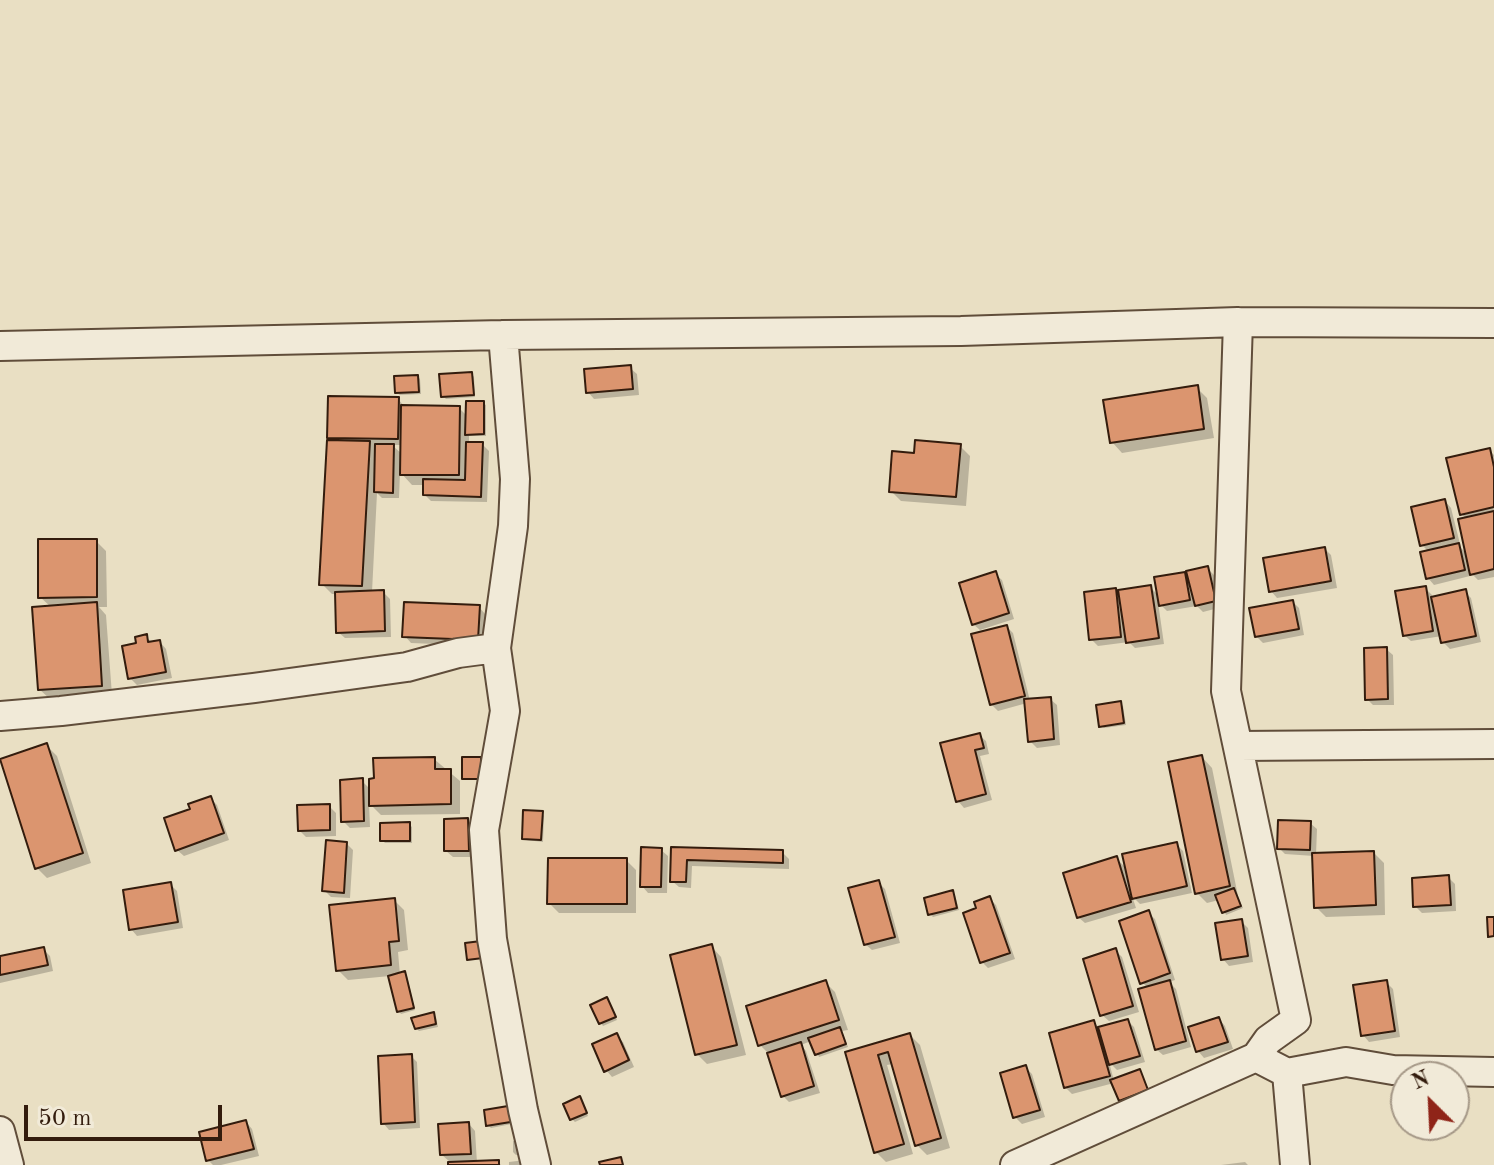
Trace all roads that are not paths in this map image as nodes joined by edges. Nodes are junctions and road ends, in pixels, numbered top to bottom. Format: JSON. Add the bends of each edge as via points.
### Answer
{"nodes":[{"id":1,"x":1238,"y":322,"type":"junction"},
{"id":2,"x":1494,"y":323,"type":"edge"},
{"id":3,"x":503,"y":335,"type":"junction"},
{"id":4,"x":0,"y":346,"type":"edge"},
{"id":5,"x":496,"y":648,"type":"junction"},
{"id":6,"x":0,"y":716,"type":"edge"},
{"id":7,"x":1494,"y":744,"type":"edge"},
{"id":8,"x":1239,"y":746,"type":"junction"},
{"id":9,"x":1256,"y":1057,"type":"junction"},
{"id":10,"x":1494,"y":1072,"type":"edge"},
{"id":11,"x":1287,"y":1073,"type":"junction"},
{"id":12,"x":0,"y":1131,"type":"edge"},
{"id":13,"x":9,"y":1165,"type":"edge"},
{"id":14,"x":536,"y":1165,"type":"edge"},
{"id":15,"x":1015,"y":1165,"type":"edge"},
{"id":16,"x":1295,"y":1165,"type":"edge"}],
"edges":[{"from":1,"to":2,"type":"street"},
{"from":1,"to":3,"type":"street","via":[[961,331]]},
{"from":1,"to":8,"type":"street","via":[[1226,691]]},
{"from":3,"to":4,"type":"street"},
{"from":3,"to":5,"type":"street","via":[[515,479]]},
{"from":5,"to":6,"type":"street","via":[[407,667],[254,688]]},
{"from":5,"to":14,"type":"street","via":[[505,711],[484,830],[492,939]]},
{"from":7,"to":8,"type":"street"},
{"from":8,"to":9,"type":"street","via":[[1296,1020],[1268,1040]]},
{"from":9,"to":11,"type":"street"},
{"from":9,"to":15,"type":"street"},
{"from":10,"to":11,"type":"street","via":[[1393,1070],[1346,1062]]},
{"from":11,"to":16,"type":"street"},
{"from":12,"to":13,"type":"street"}]}
